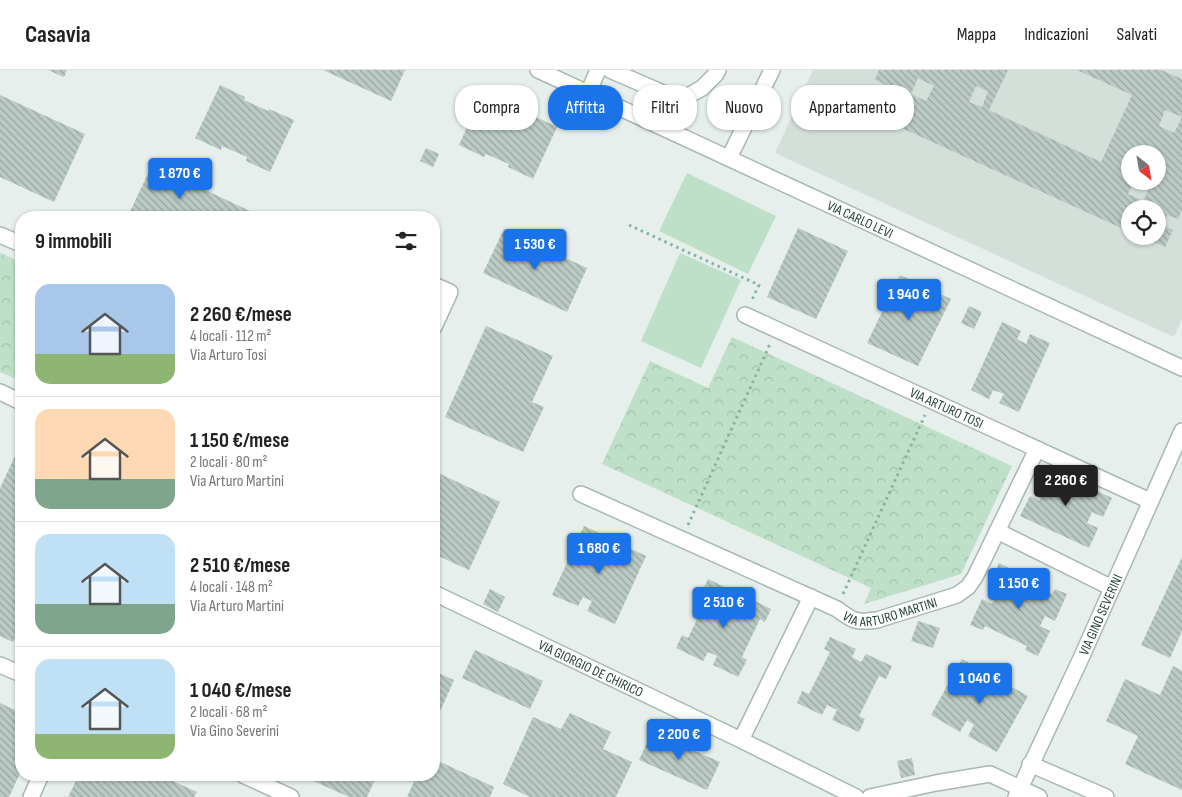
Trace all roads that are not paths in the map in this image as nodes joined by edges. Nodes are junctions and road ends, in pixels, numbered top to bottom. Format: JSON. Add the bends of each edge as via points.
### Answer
{"nodes":[{"id":1,"x":538,"y":70,"type":"edge"},
{"id":2,"x":598,"y":70,"type":"edge"},
{"id":3,"x":610,"y":70,"type":"edge"},
{"id":4,"x":718,"y":70,"type":"edge"},
{"id":5,"x":772,"y":70,"type":"edge"},
{"id":6,"x":571,"y":85,"type":"edge"},
{"id":7,"x":591,"y":85,"type":"edge"},
{"id":8,"x":623,"y":109,"type":"edge"},
{"id":9,"x":729,"y":158,"type":"junction"},
{"id":10,"x":0,"y":235,"type":"edge"},
{"id":11,"x":15,"y":241,"type":"edge"},
{"id":12,"x":440,"y":288,"type":"edge"},
{"id":13,"x":440,"y":314,"type":"edge"},
{"id":14,"x":745,"y":315,"type":"dead end"},
{"id":15,"x":1182,"y":368,"type":"edge"},
{"id":16,"x":0,"y":392,"type":"edge"},
{"id":17,"x":15,"y":399,"type":"edge"},
{"id":18,"x":1182,"y":430,"type":"edge"},
{"id":19,"x":1037,"y":449,"type":"junction"},
{"id":20,"x":581,"y":494,"type":"dead end"},
{"id":21,"x":1150,"y":501,"type":"junction"},
{"id":22,"x":997,"y":531,"type":"junction"},
{"id":23,"x":1112,"y":588,"type":"junction"},
{"id":24,"x":440,"y":596,"type":"edge"},
{"id":25,"x":811,"y":597,"type":"junction"},
{"id":26,"x":0,"y":665,"type":"edge"},
{"id":27,"x":15,"y":671,"type":"edge"},
{"id":28,"x":741,"y":740,"type":"junction"},
{"id":29,"x":1030,"y":764,"type":"junction"},
{"id":30,"x":38,"y":781,"type":"edge"},
{"id":31,"x":256,"y":781,"type":"edge"},
{"id":32,"x":1018,"y":792,"type":"edge"},
{"id":33,"x":31,"y":797,"type":"edge"},
{"id":34,"x":291,"y":797,"type":"edge"},
{"id":35,"x":856,"y":797,"type":"edge"},
{"id":36,"x":870,"y":797,"type":"edge"},
{"id":37,"x":1038,"y":797,"type":"edge"},
{"id":38,"x":1106,"y":797,"type":"edge"}],
"edges":[{"from":1,"to":6,"type":"street","name":"VIA CARLO LEVI"},
{"from":2,"to":7,"type":"street"},
{"from":3,"to":4,"type":"street","via":[[670,96],[688,96],[702,88]]},
{"from":5,"to":9,"type":"street"},
{"from":8,"to":9,"type":"street","name":"VIA CARLO LEVI"},
{"from":9,"to":15,"type":"street","name":"VIA CARLO LEVI"},
{"from":10,"to":11,"type":"street"},
{"from":12,"to":13,"type":"street","via":[[450,292]]},
{"from":14,"to":19,"type":"street","name":"VIA ARTURO TOSI"},
{"from":16,"to":17,"type":"street"},
{"from":18,"to":21,"type":"street","name":"VIA GINO SEVERINI"},
{"from":19,"to":21,"type":"street","name":"VIA ARTURO TOSI"},
{"from":19,"to":22,"type":"street","name":"VIA ARTURO MARTINI"},
{"from":20,"to":25,"type":"street","name":"VIA ARTURO MARTINI"},
{"from":21,"to":23,"type":"street","name":"VIA GINO SEVERINI"},
{"from":22,"to":23,"type":"street"},
{"from":22,"to":25,"type":"street","name":"VIA ARTURO MARTINI","via":[[975,577],[957,595],[864,622],[851,620]]},
{"from":23,"to":29,"type":"street","name":"VIA GINO SEVERINI"},
{"from":24,"to":28,"type":"street","name":"VIA GIORGIO DE CHIRICO"},
{"from":25,"to":28,"type":"street"},
{"from":26,"to":27,"type":"street"},
{"from":28,"to":35,"type":"street","name":"VIA GIORGIO DE CHIRICO"},
{"from":29,"to":32,"type":"street","name":"VIA GINO SEVERINI"},
{"from":29,"to":38,"type":"street"},
{"from":30,"to":33,"type":"street"},
{"from":31,"to":34,"type":"street"},
{"from":32,"to":36,"type":"street","via":[[990,774]]},
{"from":32,"to":37,"type":"street"}]}
